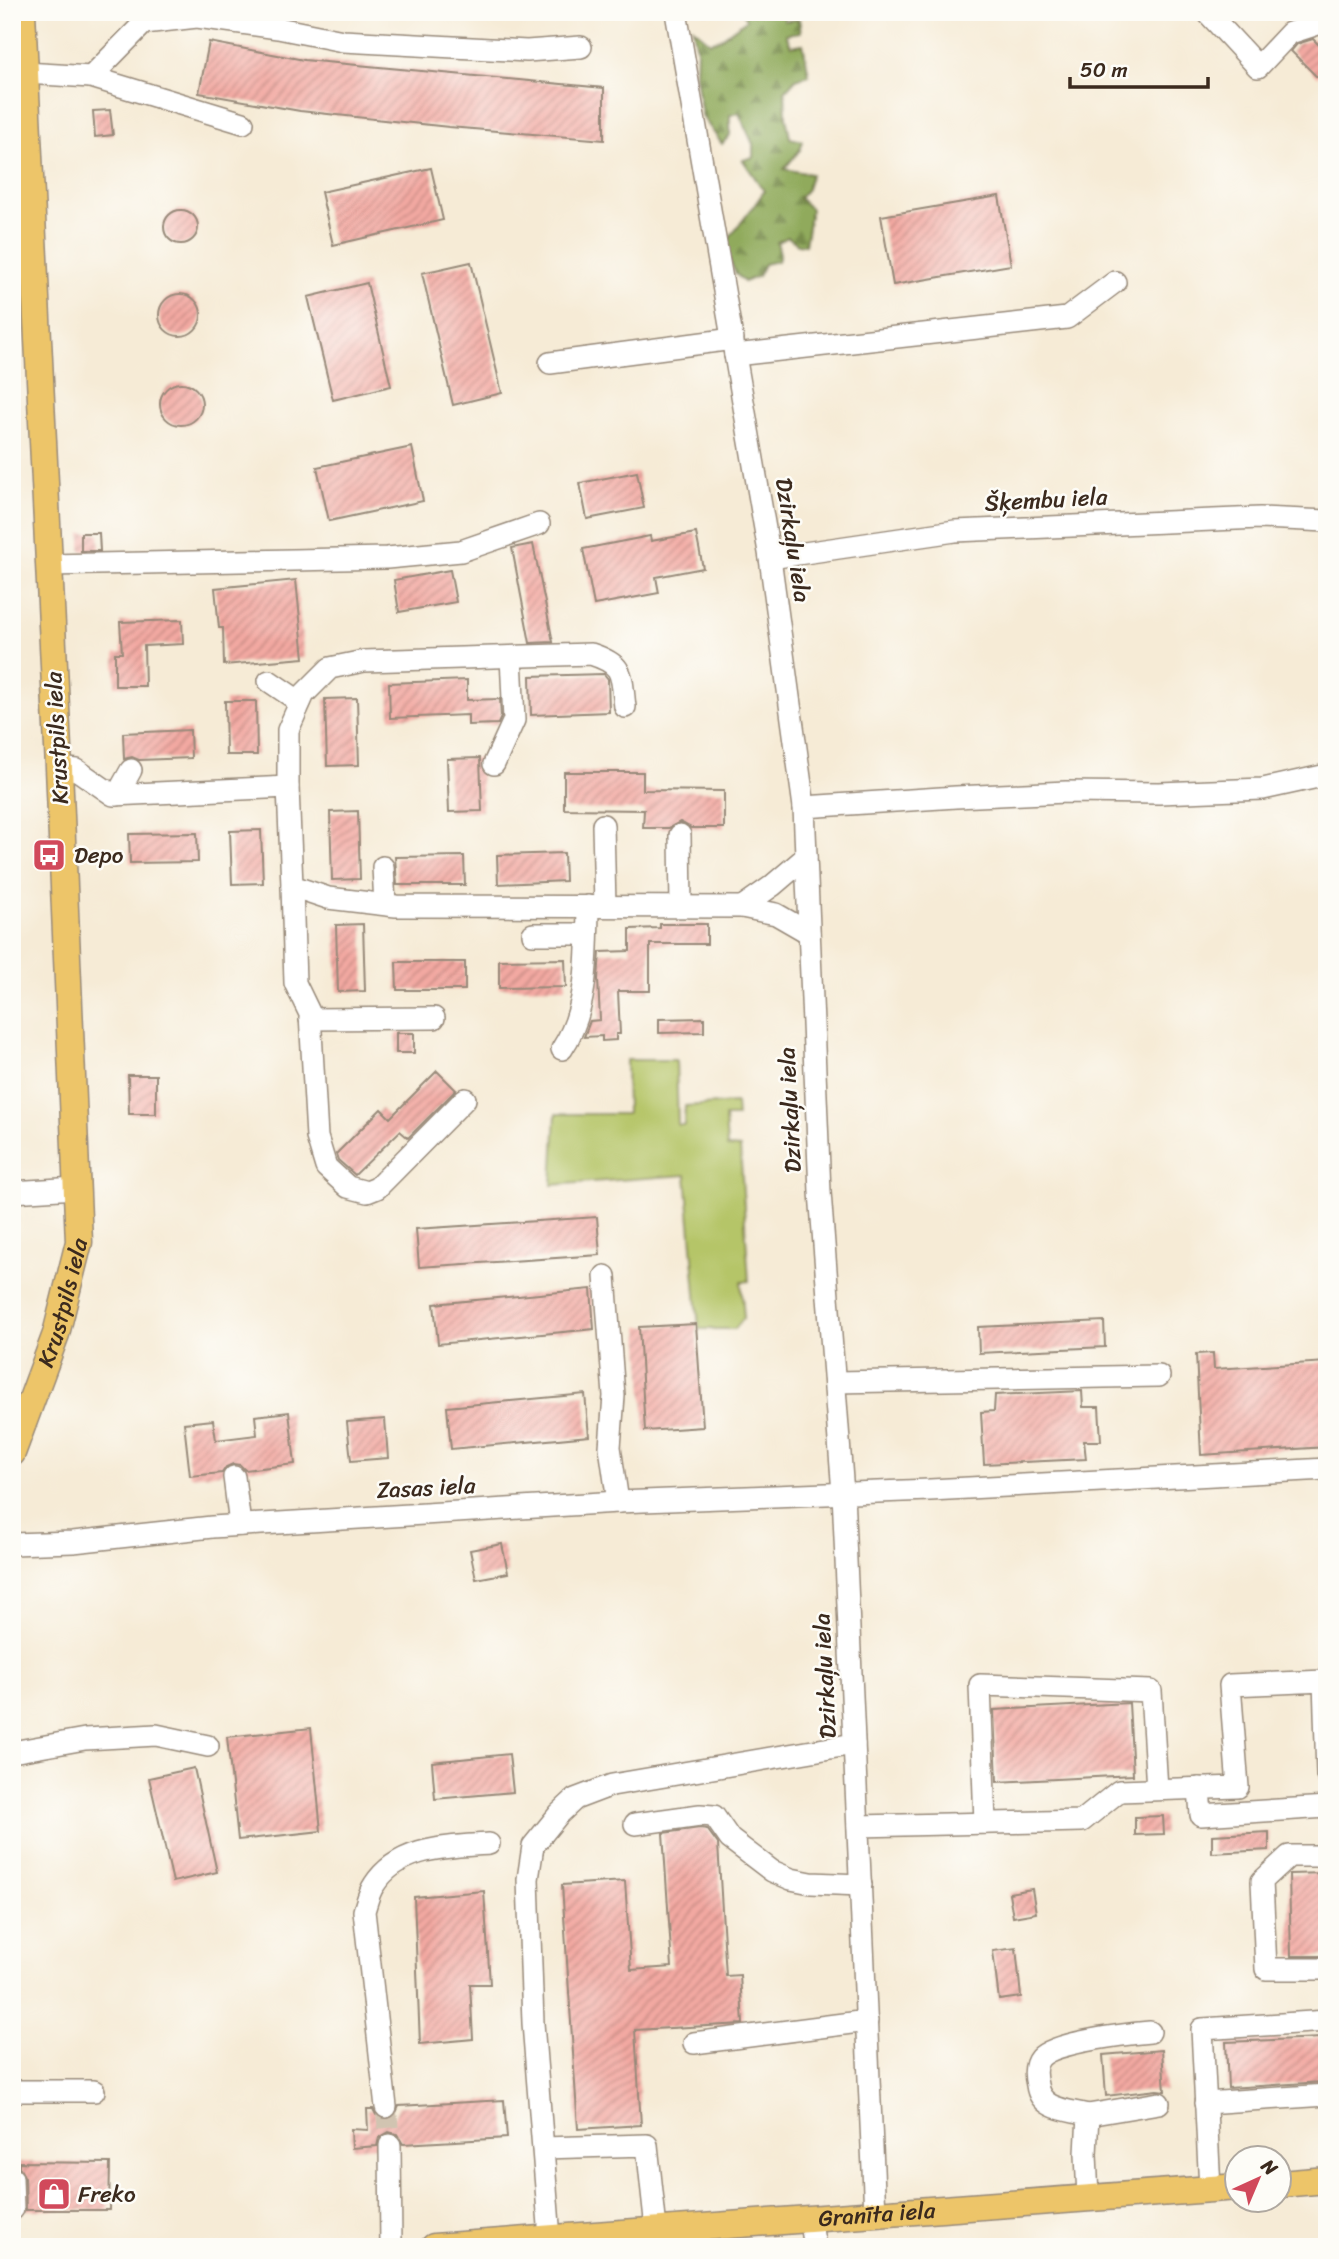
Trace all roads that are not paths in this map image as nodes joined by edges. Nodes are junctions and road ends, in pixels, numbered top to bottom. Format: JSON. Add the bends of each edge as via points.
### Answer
{"nodes":[{"id":1,"x":22,"y":12,"type":"edge"},
{"id":2,"x":676,"y":12,"type":"edge"},
{"id":3,"x":1207,"y":12,"type":"edge"},
{"id":4,"x":1327,"y":21,"type":"edge"},
{"id":5,"x":581,"y":47,"type":"dead end"},
{"id":6,"x":25,"y":73,"type":"junction"},
{"id":7,"x":91,"y":77,"type":"junction"},
{"id":8,"x":243,"y":123,"type":"dead end"},
{"id":9,"x":1115,"y":282,"type":"dead end"},
{"id":10,"x":734,"y":347,"type":"junction"},
{"id":11,"x":550,"y":363,"type":"dead end"},
{"id":12,"x":1327,"y":521,"type":"edge"},
{"id":13,"x":539,"y":524,"type":"dead end"},
{"id":14,"x":770,"y":558,"type":"junction"},
{"id":15,"x":49,"y":565,"type":"junction"},
{"id":16,"x":511,"y":657,"type":"junction"},
{"id":17,"x":269,"y":681,"type":"dead end"},
{"id":18,"x":300,"y":702,"type":"junction"},
{"id":19,"x":625,"y":707,"type":"dead end"},
{"id":20,"x":494,"y":764,"type":"dead end"},
{"id":21,"x":59,"y":768,"type":"junction"},
{"id":22,"x":131,"y":769,"type":"dead end"},
{"id":23,"x":1327,"y":775,"type":"edge"},
{"id":24,"x":288,"y":787,"type":"junction"},
{"id":25,"x":117,"y":795,"type":"junction"},
{"id":26,"x":804,"y":807,"type":"junction"},
{"id":27,"x":603,"y":825,"type":"dead end"},
{"id":28,"x":680,"y":835,"type":"dead end"},
{"id":29,"x":806,"y":856,"type":"junction"},
{"id":30,"x":383,"y":867,"type":"dead end"},
{"id":31,"x":292,"y":886,"type":"junction"},
{"id":32,"x":385,"y":904,"type":"junction"},
{"id":33,"x":596,"y":906,"type":"junction"},
{"id":34,"x":681,"y":906,"type":"junction"},
{"id":35,"x":742,"y":907,"type":"junction"},
{"id":36,"x":809,"y":933,"type":"junction"},
{"id":37,"x":533,"y":934,"type":"dead end"},
{"id":38,"x":587,"y":934,"type":"junction"},
{"id":39,"x":434,"y":1018,"type":"dead end"},
{"id":40,"x":310,"y":1019,"type":"junction"},
{"id":41,"x":562,"y":1049,"type":"dead end"},
{"id":42,"x":465,"y":1100,"type":"dead end"},
{"id":43,"x":76,"y":1188,"type":"junction"},
{"id":44,"x":12,"y":1192,"type":"edge"},
{"id":45,"x":605,"y":1276,"type":"dead end"},
{"id":46,"x":1159,"y":1377,"type":"dead end"},
{"id":47,"x":835,"y":1382,"type":"junction"},
{"id":48,"x":12,"y":1453,"type":"edge"},
{"id":49,"x":1327,"y":1469,"type":"edge"},
{"id":50,"x":234,"y":1477,"type":"dead end"},
{"id":51,"x":843,"y":1493,"type":"junction"},
{"id":52,"x":618,"y":1502,"type":"junction"},
{"id":53,"x":240,"y":1525,"type":"junction"},
{"id":54,"x":12,"y":1545,"type":"edge"},
{"id":55,"x":854,"y":1744,"type":"junction"},
{"id":56,"x":208,"y":1746,"type":"dead end"},
{"id":57,"x":12,"y":1752,"type":"edge"},
{"id":58,"x":1327,"y":1775,"type":"edge"},
{"id":59,"x":1199,"y":1788,"type":"junction"},
{"id":60,"x":1157,"y":1789,"type":"junction"},
{"id":61,"x":1327,"y":1807,"type":"edge"},
{"id":62,"x":985,"y":1823,"type":"junction"},
{"id":63,"x":635,"y":1824,"type":"dead end"},
{"id":64,"x":858,"y":1826,"type":"junction"},
{"id":65,"x":489,"y":1844,"type":"dead end"},
{"id":66,"x":1327,"y":1856,"type":"edge"},
{"id":67,"x":861,"y":1885,"type":"junction"},
{"id":68,"x":1326,"y":1969,"type":"edge"},
{"id":69,"x":867,"y":2021,"type":"junction"},
{"id":70,"x":1327,"y":2021,"type":"edge"},
{"id":71,"x":1150,"y":2032,"type":"dead end"},
{"id":72,"x":694,"y":2043,"type":"dead end"},
{"id":73,"x":12,"y":2091,"type":"edge"},
{"id":74,"x":94,"y":2091,"type":"dead end"},
{"id":75,"x":1327,"y":2095,"type":"edge"},
{"id":76,"x":1205,"y":2102,"type":"junction"},
{"id":77,"x":1159,"y":2104,"type":"dead end"},
{"id":78,"x":386,"y":2107,"type":"tunnel mouth"},
{"id":79,"x":1088,"y":2115,"type":"junction"},
{"id":80,"x":390,"y":2145,"type":"tunnel mouth"},
{"id":81,"x":543,"y":2148,"type":"junction"},
{"id":82,"x":12,"y":2178,"type":"edge"},
{"id":83,"x":1327,"y":2180,"type":"edge"},
{"id":84,"x":1294,"y":2183,"type":"edge"},
{"id":85,"x":1224,"y":2188,"type":"edge"},
{"id":86,"x":1210,"y":2189,"type":"junction"},
{"id":87,"x":1088,"y":2198,"type":"junction"},
{"id":88,"x":13,"y":2209,"type":"edge"},
{"id":89,"x":875,"y":2214,"type":"junction"},
{"id":90,"x":810,"y":2218,"type":"junction"},
{"id":91,"x":656,"y":2229,"type":"junction"},
{"id":92,"x":550,"y":2238,"type":"junction"},
{"id":93,"x":391,"y":2247,"type":"edge"},
{"id":94,"x":435,"y":2247,"type":"edge"},
{"id":95,"x":815,"y":2247,"type":"edge"}],
"edges":[{"from":1,"to":6,"type":"main road","name":"Krustpils iela"},
{"from":2,"to":10,"type":"street","name":"Dzirkaļu iela"},
{"from":3,"to":4,"type":"street","via":[[1258,67],[1290,33]]},
{"from":5,"to":7,"type":"street","via":[[527,51],[343,41],[197,17],[144,23]]},
{"from":6,"to":7,"type":"street"},
{"from":6,"to":15,"type":"main road","name":"Krustpils iela"},
{"from":7,"to":8,"type":"street"},
{"from":9,"to":10,"type":"street","via":[[1067,318]]},
{"from":10,"to":11,"type":"street"},
{"from":10,"to":14,"type":"street","name":"Dzirkaļu iela"},
{"from":12,"to":14,"type":"street","name":"Šķembu iela","via":[[1205,520],[955,531]]},
{"from":13,"to":15,"type":"street","via":[[461,551],[387,558]]},
{"from":14,"to":26,"type":"street","name":"Dzirkaļu iela"},
{"from":15,"to":21,"type":"main road","name":"Krustpils iela"},
{"from":16,"to":18,"type":"street","via":[[364,661],[331,668]]},
{"from":16,"to":19,"type":"street","via":[[591,654],[611,661],[621,674]]},
{"from":16,"to":20,"type":"street","via":[[514,720]]},
{"from":17,"to":18,"type":"street"},
{"from":18,"to":24,"type":"street","via":[[288,730]]},
{"from":21,"to":25,"type":"street","via":[[77,770]]},
{"from":21,"to":43,"type":"main road","name":"Krustpils iela"},
{"from":22,"to":25,"type":"street"},
{"from":23,"to":26,"type":"street","via":[[1263,789],[1052,793]]},
{"from":24,"to":25,"type":"street","via":[[187,783]]},
{"from":24,"to":31,"type":"street","via":[[281,848]]},
{"from":26,"to":29,"type":"street","name":"Dzirkaļu iela"},
{"from":27,"to":33,"type":"street"},
{"from":28,"to":34,"type":"street"},
{"from":29,"to":35,"type":"street"},
{"from":29,"to":36,"type":"street","name":"Dzirkaļu iela"},
{"from":30,"to":32,"type":"street"},
{"from":31,"to":32,"type":"street","via":[[328,898]]},
{"from":31,"to":40,"type":"street","via":[[295,983]]},
{"from":32,"to":33,"type":"street"},
{"from":33,"to":34,"type":"street"},
{"from":33,"to":38,"type":"street"},
{"from":34,"to":35,"type":"street"},
{"from":35,"to":36,"type":"street","via":[[776,914]]},
{"from":36,"to":47,"type":"street","name":"Dzirkaļu iela"},
{"from":37,"to":38,"type":"street"},
{"from":38,"to":41,"type":"street","via":[[580,1007]]},
{"from":39,"to":40,"type":"street"},
{"from":40,"to":42,"type":"street","via":[[317,1137],[326,1167],[348,1187],[367,1192],[377,1188]]},
{"from":43,"to":44,"type":"street"},
{"from":43,"to":48,"type":"main road","name":"Krustpils iela","via":[[79,1242],[56,1334]]},
{"from":45,"to":52,"type":"street","via":[[614,1396],[610,1447]]},
{"from":46,"to":47,"type":"street"},
{"from":47,"to":51,"type":"street","name":"Dzirkaļu iela"},
{"from":49,"to":51,"type":"street","name":"Zasas iela"},
{"from":50,"to":53,"type":"street"},
{"from":51,"to":52,"type":"street","name":"Zasas iela"},
{"from":51,"to":55,"type":"street","name":"Dzirkaļu iela"},
{"from":52,"to":53,"type":"street","name":"Zasas iela"},
{"from":53,"to":54,"type":"street","name":"Zasas iela"},
{"from":55,"to":64,"type":"street","name":"Dzirkaļu iela"},
{"from":55,"to":81,"type":"street","via":[[612,1785],[575,1799],[533,1846],[528,1879]]},
{"from":56,"to":57,"type":"street","via":[[156,1735],[85,1739]]},
{"from":58,"to":59,"type":"street","via":[[1324,1681],[1230,1685],[1238,1787]]},
{"from":59,"to":60,"type":"street"},
{"from":59,"to":61,"type":"street","via":[[1201,1815]]},
{"from":60,"to":62,"type":"street","via":[[1119,1791],[1082,1821]]},
{"from":60,"to":62,"type":"street","via":[[1151,1691],[980,1685]]},
{"from":62,"to":64,"type":"street"},
{"from":63,"to":67,"type":"street","via":[[714,1816],[730,1839],[772,1871],[811,1883]]},
{"from":64,"to":67,"type":"street","name":"Dzirkaļu iela"},
{"from":65,"to":78,"type":"street","via":[[428,1849],[403,1858],[372,1887],[365,1911]]},
{"from":66,"to":68,"type":"street","via":[[1289,1856],[1262,1881],[1266,1969]]},
{"from":67,"to":69,"type":"street","name":"Dzirkaļu iela"},
{"from":69,"to":72,"type":"street"},
{"from":69,"to":89,"type":"street","name":"Dzirkaļu iela"},
{"from":70,"to":76,"type":"street","via":[[1202,2029]]},
{"from":71,"to":79,"type":"street","via":[[1098,2037],[1039,2059],[1038,2094],[1045,2104]]},
{"from":73,"to":74,"type":"street"},
{"from":75,"to":76,"type":"street"},
{"from":76,"to":86,"type":"street"},
{"from":77,"to":79,"type":"street"},
{"from":79,"to":87,"type":"street"},
{"from":80,"to":93,"type":"street"},
{"from":81,"to":91,"type":"street","via":[[647,2145]]},
{"from":81,"to":92,"type":"street"},
{"from":82,"to":88,"type":"street"},
{"from":83,"to":84,"type":"main road"},
{"from":85,"to":86,"type":"main road","name":"Granīta iela"},
{"from":86,"to":87,"type":"main road","name":"Granīta iela"},
{"from":87,"to":89,"type":"main road","name":"Granīta iela"},
{"from":89,"to":90,"type":"main road","name":"Granīta iela"},
{"from":90,"to":91,"type":"main road","name":"Granīta iela"},
{"from":90,"to":95,"type":"street"},
{"from":91,"to":92,"type":"main road","name":"Granīta iela"},
{"from":92,"to":94,"type":"main road","name":"Granīta iela"}]}
